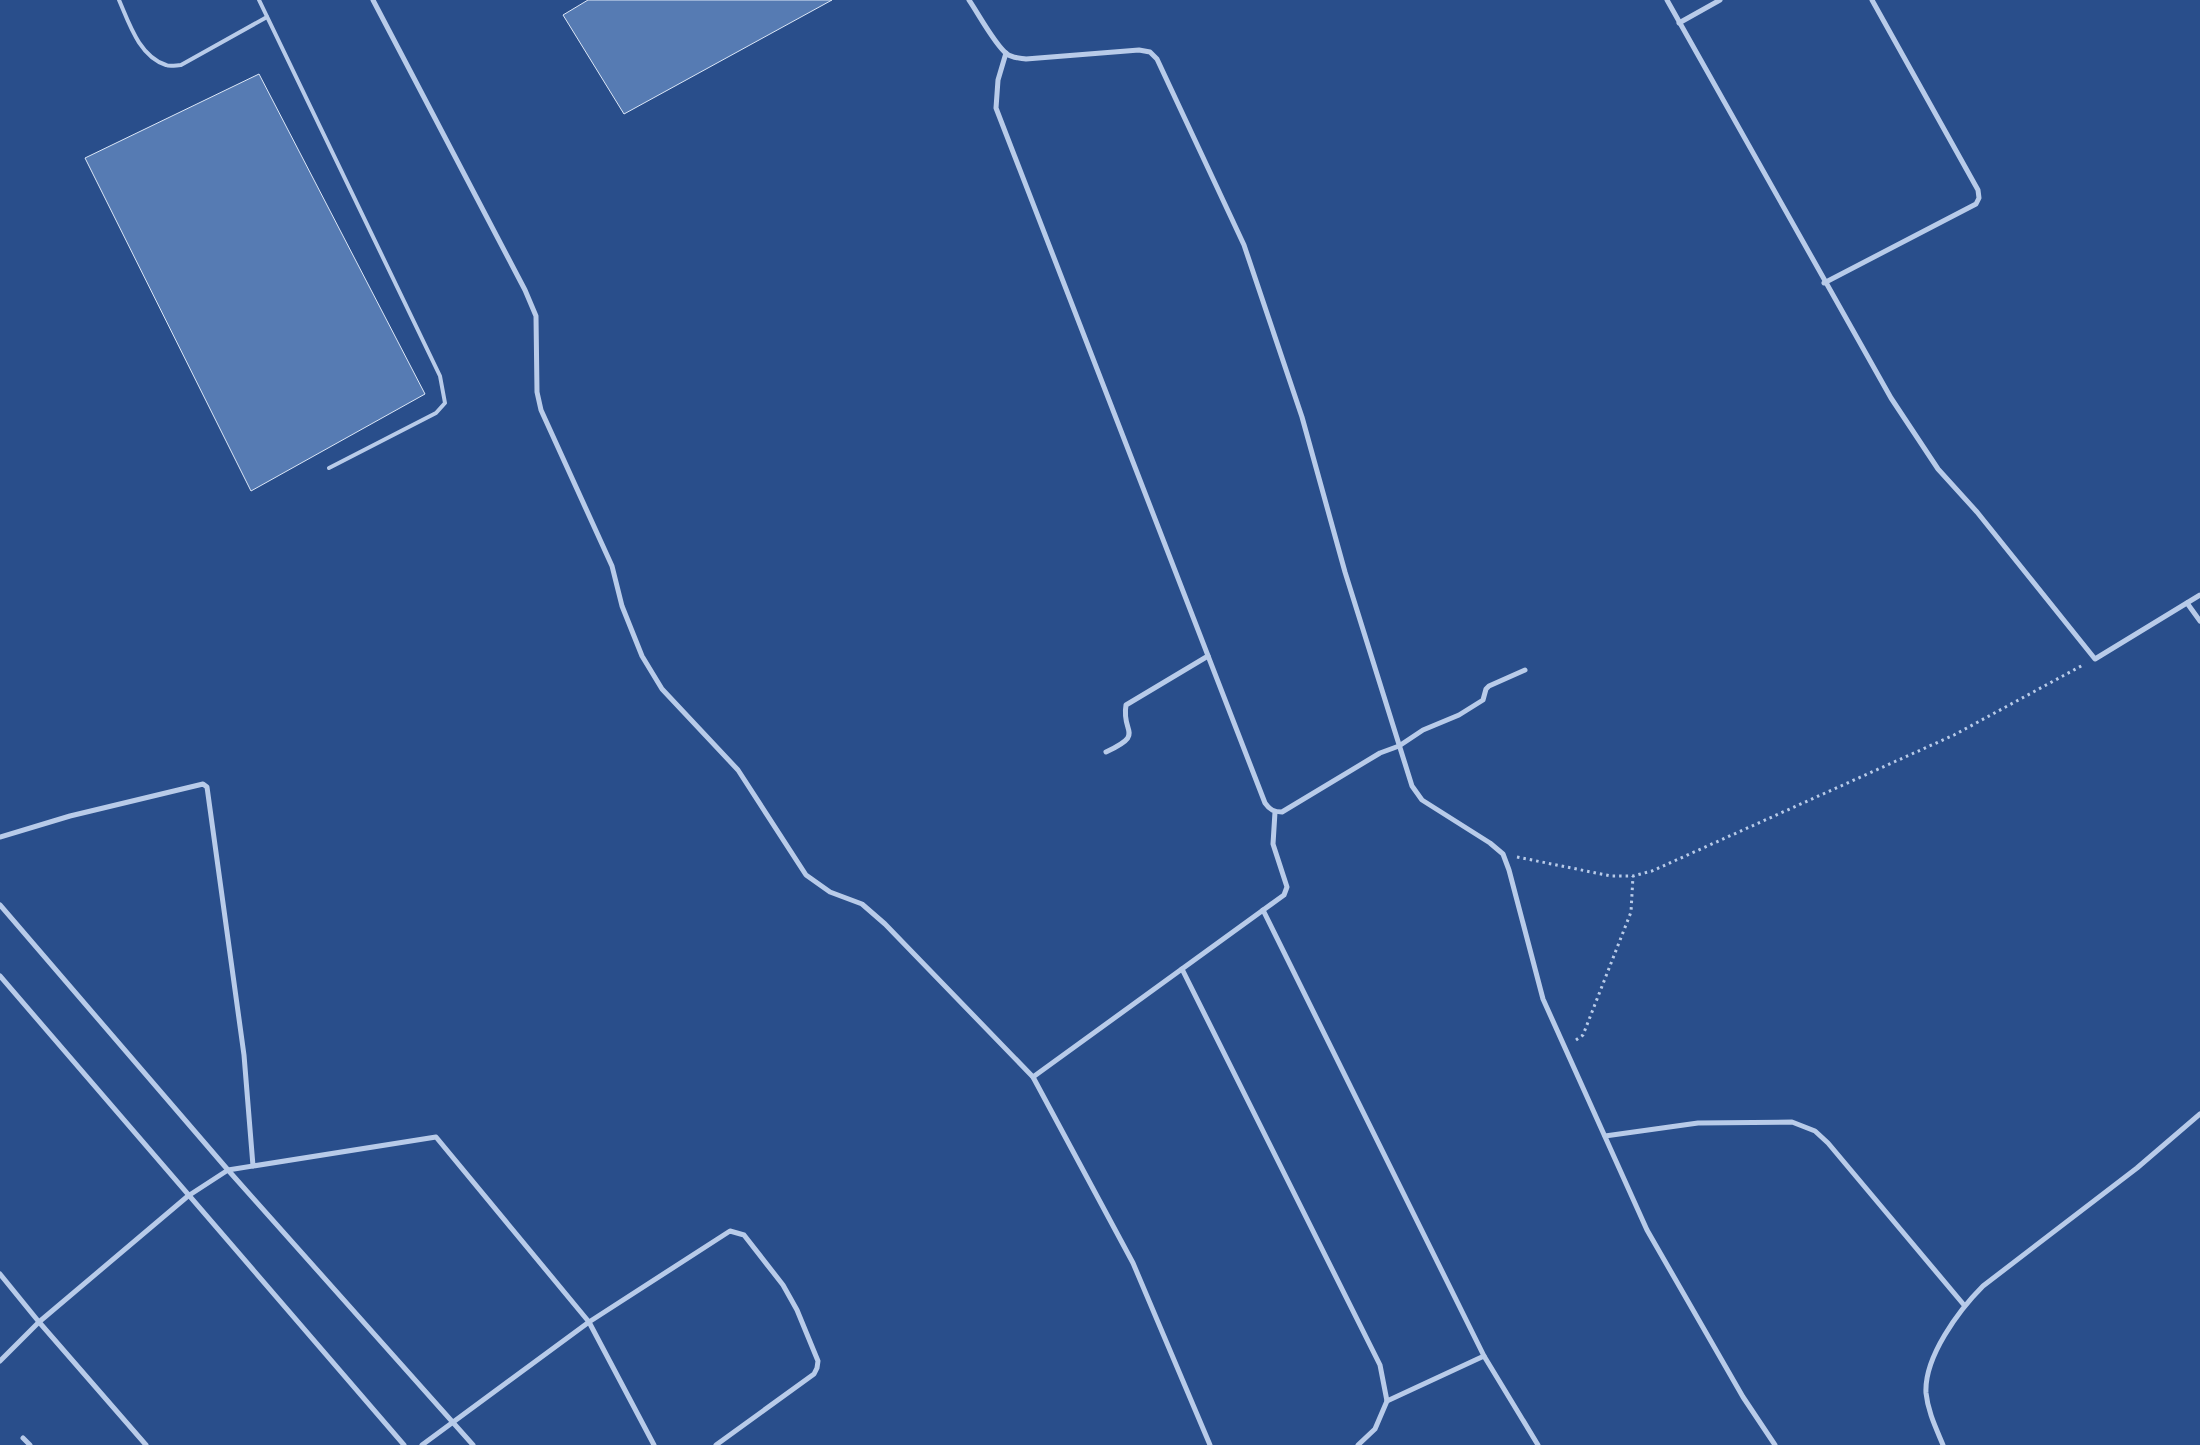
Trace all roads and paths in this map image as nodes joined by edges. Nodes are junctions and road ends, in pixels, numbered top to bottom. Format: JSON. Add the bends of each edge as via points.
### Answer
{"nodes":[{"id":1,"x":119,"y":0,"type":"edge"},
{"id":2,"x":259,"y":0,"type":"edge"},
{"id":3,"x":373,"y":0,"type":"edge"},
{"id":4,"x":969,"y":0,"type":"edge"},
{"id":5,"x":1667,"y":0,"type":"edge"},
{"id":6,"x":1720,"y":0,"type":"edge"},
{"id":7,"x":1872,"y":0,"type":"edge"},
{"id":8,"x":267,"y":17,"type":"junction"},
{"id":9,"x":1679,"y":23,"type":"junction"},
{"id":10,"x":1006,"y":53,"type":"junction"},
{"id":11,"x":1824,"y":283,"type":"junction"},
{"id":12,"x":329,"y":468,"type":"dead end"},
{"id":13,"x":2200,"y":595,"type":"edge"},
{"id":14,"x":2187,"y":603,"type":"junction"},
{"id":15,"x":2200,"y":621,"type":"edge"},
{"id":16,"x":1208,"y":656,"type":"junction"},
{"id":17,"x":2095,"y":659,"type":"junction"},
{"id":18,"x":1525,"y":670,"type":"dead end"},
{"id":19,"x":1399,"y":746,"type":"junction"},
{"id":20,"x":1106,"y":752,"type":"dead end"},
{"id":21,"x":1275,"y":812,"type":"junction"},
{"id":22,"x":0,"y":837,"type":"edge"},
{"id":23,"x":1503,"y":854,"type":"junction"},
{"id":24,"x":1633,"y":876,"type":"junction"},
{"id":25,"x":0,"y":905,"type":"edge"},
{"id":26,"x":1263,"y":910,"type":"junction"},
{"id":27,"x":1182,"y":969,"type":"junction"},
{"id":28,"x":0,"y":976,"type":"edge"},
{"id":29,"x":1565,"y":1048,"type":"junction"},
{"id":30,"x":1034,"y":1077,"type":"junction"},
{"id":31,"x":2200,"y":1114,"type":"edge"},
{"id":32,"x":1605,"y":1136,"type":"junction"},
{"id":33,"x":254,"y":1166,"type":"junction"},
{"id":34,"x":228,"y":1170,"type":"junction"},
{"id":35,"x":188,"y":1196,"type":"junction"},
{"id":36,"x":0,"y":1274,"type":"edge"},
{"id":37,"x":1964,"y":1305,"type":"junction"},
{"id":38,"x":39,"y":1322,"type":"junction"},
{"id":39,"x":589,"y":1322,"type":"junction"},
{"id":40,"x":1484,"y":1356,"type":"junction"},
{"id":41,"x":0,"y":1362,"type":"edge"},
{"id":42,"x":1387,"y":1402,"type":"junction"},
{"id":43,"x":453,"y":1423,"type":"junction"},
{"id":44,"x":23,"y":1438,"type":"dead end"},
{"id":45,"x":30,"y":1445,"type":"edge"},
{"id":46,"x":146,"y":1445,"type":"edge"},
{"id":47,"x":404,"y":1445,"type":"edge"},
{"id":48,"x":422,"y":1445,"type":"edge"},
{"id":49,"x":473,"y":1445,"type":"edge"},
{"id":50,"x":654,"y":1445,"type":"edge"},
{"id":51,"x":716,"y":1445,"type":"edge"},
{"id":52,"x":1210,"y":1445,"type":"edge"},
{"id":53,"x":1358,"y":1445,"type":"edge"},
{"id":54,"x":1538,"y":1445,"type":"edge"},
{"id":55,"x":1775,"y":1445,"type":"edge"},
{"id":56,"x":1943,"y":1445,"type":"edge"}],
"edges":[{"from":1,"to":8,"type":"lane","via":[[146,52],[166,66],[181,65]]},
{"from":2,"to":8,"type":"lane"},
{"from":3,"to":30,"type":"street","via":[[536,316],[537,392],[541,410],[612,566],[622,606],[642,656],[662,689],[738,770],[806,875],[830,892],[862,904],[885,924]]},
{"from":4,"to":10,"type":"street"},
{"from":5,"to":9,"type":"street"},
{"from":6,"to":9,"type":"street"},
{"from":7,"to":11,"type":"street","via":[[1978,190],[1979,198],[1976,204]]},
{"from":8,"to":12,"type":"lane","via":[[443,388],[445,403],[436,413]]},
{"from":9,"to":11,"type":"street"},
{"from":10,"to":16,"type":"street","via":[[998,80],[996,108]]},
{"from":10,"to":19,"type":"street","via":[[1026,59],[1139,50],[1150,52],[1157,59],[1244,245],[1302,417]]},
{"from":11,"to":17,"type":"street","via":[[1891,398],[1938,470],[1977,512]]},
{"from":13,"to":14,"type":"street"},
{"from":14,"to":15,"type":"street"},
{"from":14,"to":17,"type":"street"},
{"from":16,"to":20,"type":"street","via":[[1126,705],[1130,736]]},
{"from":16,"to":21,"type":"street","via":[[1266,803]]},
{"from":17,"to":24,"type":"path","via":[[1954,735],[1652,871]]},
{"from":18,"to":19,"type":"street","via":[[1489,686],[1483,700],[1459,715],[1423,730]]},
{"from":19,"to":21,"type":"street","via":[[1380,753],[1282,812]]},
{"from":19,"to":23,"type":"street","via":[[1412,786],[1422,800]]},
{"from":21,"to":26,"type":"street","via":[[1273,844],[1287,887],[1284,895]]},
{"from":22,"to":33,"type":"street","via":[[70,816],[203,784],[207,786],[244,1055]]},
{"from":23,"to":24,"type":"path","via":[[1611,876]]},
{"from":23,"to":29,"type":"street","via":[[1543,999]]},
{"from":24,"to":29,"type":"path","via":[[1631,912],[1583,1035]]},
{"from":25,"to":34,"type":"street"},
{"from":26,"to":27,"type":"street"},
{"from":26,"to":40,"type":"street"},
{"from":27,"to":30,"type":"street"},
{"from":27,"to":42,"type":"street","via":[[1380,1365]]},
{"from":28,"to":35,"type":"street"},
{"from":29,"to":32,"type":"street"},
{"from":30,"to":52,"type":"street","via":[[1133,1263]]},
{"from":31,"to":37,"type":"street","via":[[2137,1168],[1983,1286]]},
{"from":32,"to":37,"type":"street","via":[[1698,1123],[1792,1122],[1815,1130]]},
{"from":32,"to":55,"type":"street","via":[[1647,1230],[1743,1397]]},
{"from":33,"to":34,"type":"street"},
{"from":33,"to":39,"type":"street","via":[[438,1138]]},
{"from":34,"to":35,"type":"street"},
{"from":34,"to":43,"type":"street"},
{"from":35,"to":38,"type":"street"},
{"from":35,"to":47,"type":"street"},
{"from":36,"to":38,"type":"street"},
{"from":37,"to":56,"type":"street","via":[[1949,1325],[1928,1374],[1929,1412]]},
{"from":38,"to":41,"type":"street"},
{"from":38,"to":46,"type":"street"},
{"from":39,"to":43,"type":"street"},
{"from":39,"to":50,"type":"street"},
{"from":39,"to":51,"type":"street","via":[[730,1231],[744,1235],[784,1286],[818,1368]]},
{"from":40,"to":42,"type":"street"},
{"from":40,"to":54,"type":"street"},
{"from":42,"to":53,"type":"street","via":[[1375,1429]]},
{"from":43,"to":48,"type":"street"},
{"from":43,"to":49,"type":"street"},
{"from":44,"to":45,"type":"street"}]}
